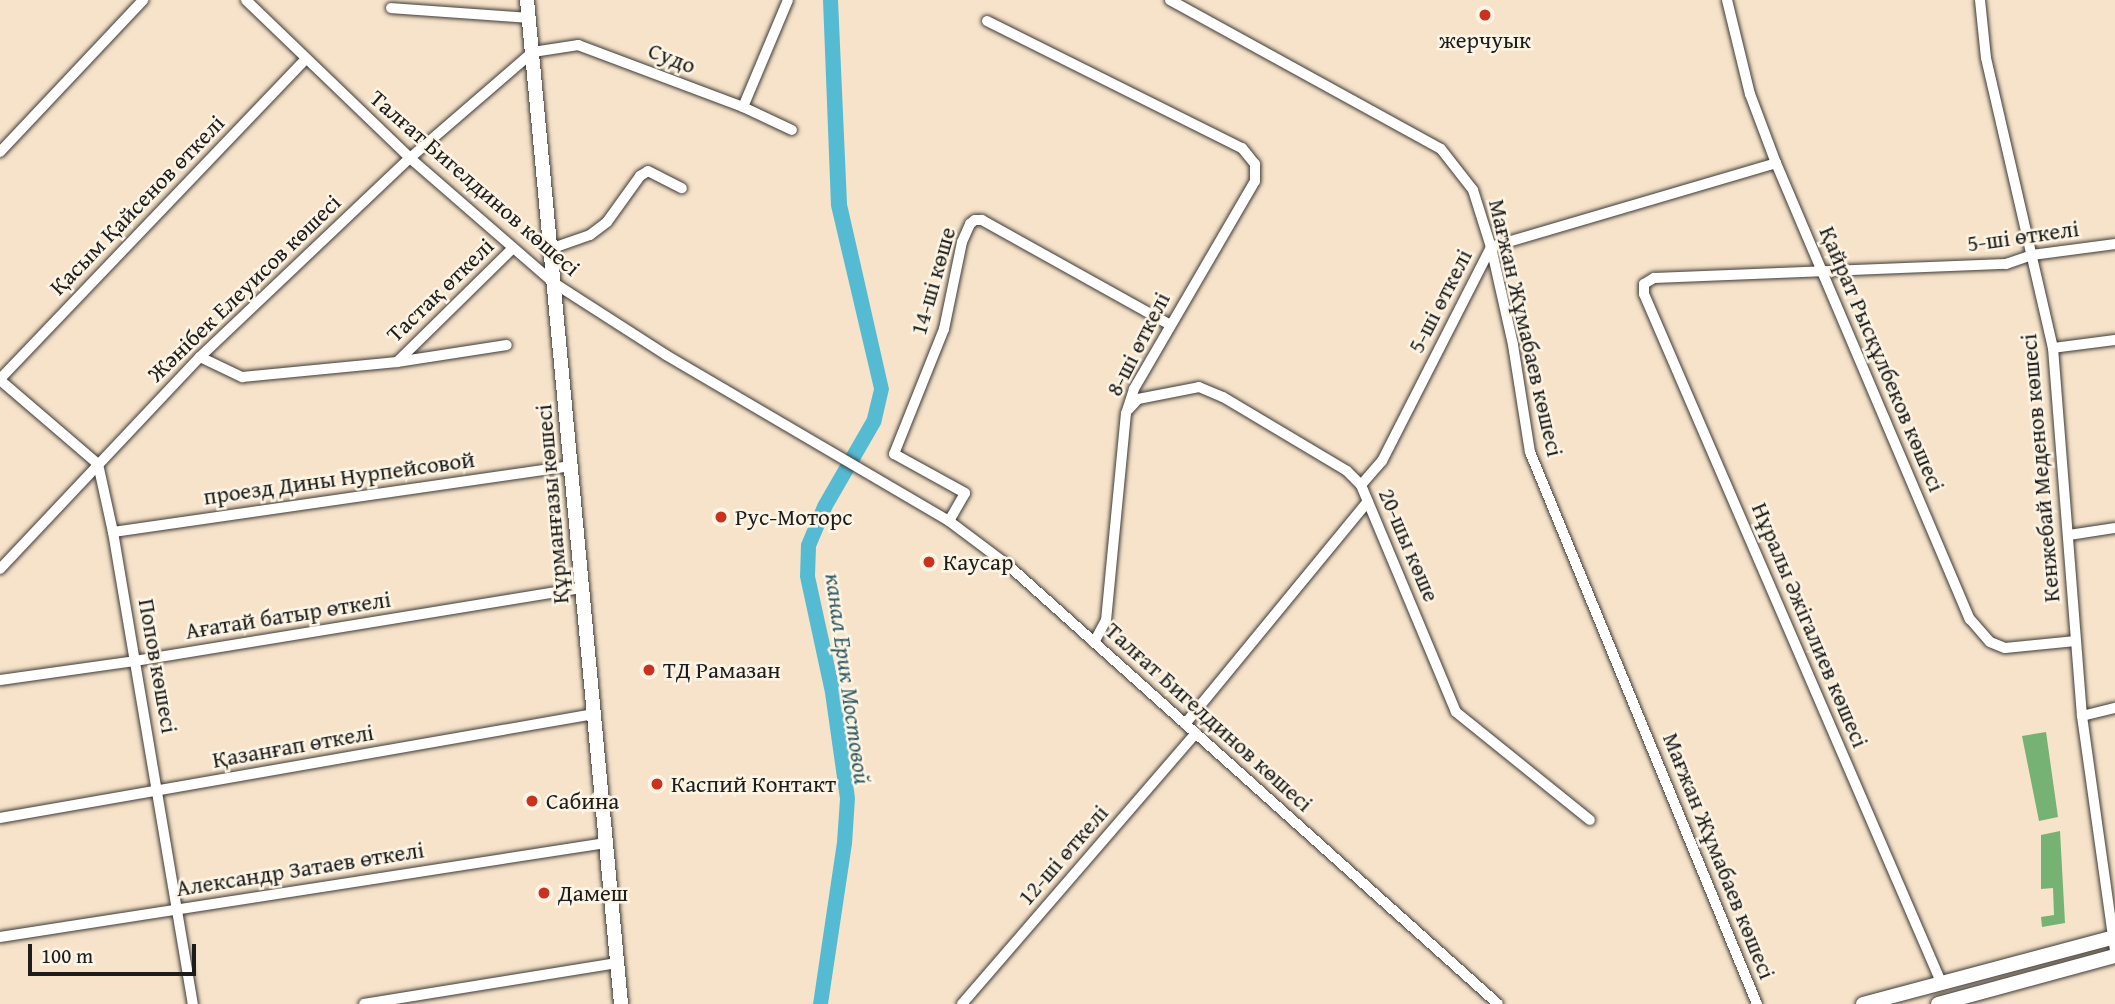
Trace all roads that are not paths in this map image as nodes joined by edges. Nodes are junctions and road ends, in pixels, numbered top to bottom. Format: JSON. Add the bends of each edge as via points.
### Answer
{"nodes":[{"id":1,"x":143,"y":0,"type":"edge"},
{"id":2,"x":246,"y":0,"type":"edge"},
{"id":3,"x":527,"y":0,"type":"edge"},
{"id":4,"x":788,"y":0,"type":"edge"},
{"id":5,"x":1170,"y":0,"type":"edge"},
{"id":6,"x":1727,"y":0,"type":"edge"},
{"id":7,"x":1980,"y":0,"type":"edge"},
{"id":8,"x":391,"y":8,"type":"dead end"},
{"id":9,"x":528,"y":18,"type":"junction"},
{"id":10,"x":987,"y":21,"type":"dead end"},
{"id":11,"x":533,"y":52,"type":"junction"},
{"id":12,"x":305,"y":60,"type":"junction"},
{"id":13,"x":743,"y":107,"type":"junction"},
{"id":14,"x":792,"y":130,"type":"dead end"},
{"id":15,"x":3,"y":146,"type":"edge"},
{"id":16,"x":410,"y":158,"type":"junction"},
{"id":17,"x":1776,"y":163,"type":"junction"},
{"id":18,"x":682,"y":188,"type":"dead end"},
{"id":19,"x":2115,"y":244,"type":"edge"},
{"id":20,"x":1491,"y":247,"type":"junction"},
{"id":21,"x":512,"y":249,"type":"junction"},
{"id":22,"x":551,"y":249,"type":"junction"},
{"id":23,"x":2032,"y":255,"type":"junction"},
{"id":24,"x":1822,"y":274,"type":"junction"},
{"id":25,"x":554,"y":283,"type":"junction"},
{"id":26,"x":1644,"y":284,"type":"joint"},
{"id":27,"x":1169,"y":324,"type":"junction"},
{"id":28,"x":2115,"y":340,"type":"edge"},
{"id":29,"x":507,"y":345,"type":"dead end"},
{"id":30,"x":2053,"y":348,"type":"junction"},
{"id":31,"x":200,"y":357,"type":"junction"},
{"id":32,"x":397,"y":362,"type":"junction"},
{"id":33,"x":0,"y":379,"type":"edge"},
{"id":34,"x":1126,"y":412,"type":"junction"},
{"id":35,"x":98,"y":464,"type":"junction"},
{"id":36,"x":571,"y":466,"type":"junction"},
{"id":37,"x":1361,"y":485,"type":"junction"},
{"id":38,"x":1368,"y":501,"type":"junction"},
{"id":39,"x":949,"y":521,"type":"junction"},
{"id":40,"x":2115,"y":527,"type":"edge"},
{"id":41,"x":113,"y":532,"type":"junction"},
{"id":42,"x":2068,"y":535,"type":"junction"},
{"id":43,"x":0,"y":569,"type":"edge"},
{"id":44,"x":582,"y":587,"type":"junction"},
{"id":45,"x":1095,"y":641,"type":"junction"},
{"id":46,"x":2076,"y":641,"type":"junction"},
{"id":47,"x":135,"y":661,"type":"junction"},
{"id":48,"x":0,"y":680,"type":"edge"},
{"id":49,"x":2115,"y":708,"type":"edge"},
{"id":50,"x":594,"y":714,"type":"junction"},
{"id":51,"x":2082,"y":716,"type":"junction"},
{"id":52,"x":1185,"y":724,"type":"junction"},
{"id":53,"x":1196,"y":733,"type":"junction"},
{"id":54,"x":158,"y":791,"type":"junction"},
{"id":55,"x":0,"y":818,"type":"edge"},
{"id":56,"x":1590,"y":820,"type":"dead end"},
{"id":57,"x":606,"y":843,"type":"junction"},
{"id":58,"x":179,"y":909,"type":"junction"},
{"id":59,"x":0,"y":937,"type":"edge"},
{"id":60,"x":2114,"y":942,"type":"edge"},
{"id":61,"x":2115,"y":956,"type":"edge"},
{"id":62,"x":617,"y":963,"type":"junction"},
{"id":63,"x":1941,"y":982,"type":"junction"},
{"id":64,"x":193,"y":1004,"type":"edge"},
{"id":65,"x":364,"y":1004,"type":"edge"},
{"id":66,"x":621,"y":1004,"type":"edge"},
{"id":67,"x":962,"y":1004,"type":"edge"},
{"id":68,"x":1498,"y":1004,"type":"edge"},
{"id":69,"x":1757,"y":1004,"type":"edge"},
{"id":70,"x":1863,"y":1004,"type":"edge"},
{"id":71,"x":1938,"y":1004,"type":"edge"}],
"edges":[{"from":1,"to":15,"type":"street"},
{"from":2,"to":12,"type":"street","name":"Талғат Бигелдинов көшесі"},
{"from":3,"to":9,"type":"main road","name":"Құрманғазы көшесі"},
{"from":4,"to":13,"type":"street"},
{"from":5,"to":20,"type":"street","name":"Мағжан Жұмабаев көшесі","via":[[1441,149],[1473,190]]},
{"from":6,"to":17,"type":"street","name":"Қайрат Рысқұлбеков көшесі","via":[[1749,94]]},
{"from":7,"to":23,"type":"street","name":"Кенжебай Меденов көшесі","via":[[1986,58]]},
{"from":8,"to":9,"type":"street"},
{"from":9,"to":11,"type":"main road","name":"Құрманғазы көшесі"},
{"from":10,"to":27,"type":"street","name":"8-ші өткелі","via":[[1242,148],[1255,164],[1255,181]]},
{"from":11,"to":13,"type":"street","name":"Судо","via":[[578,45]]},
{"from":11,"to":16,"type":"street","name":"Жәнібек Елеуисов көшесі"},
{"from":11,"to":22,"type":"main road","name":"Құрманғазы көшесі"},
{"from":12,"to":16,"type":"street","name":"Талғат Бигелдинов көшесі"},
{"from":12,"to":33,"type":"street","name":"Қасым Қайсенов өткелі"},
{"from":13,"to":14,"type":"street","name":"Судо"},
{"from":16,"to":21,"type":"street","name":"Талғат Бигелдинов көшесі"},
{"from":16,"to":31,"type":"street","name":"Жәнібек Елеуисов көшесі"},
{"from":17,"to":20,"type":"street","name":"5-ші өткелі"},
{"from":17,"to":24,"type":"street","name":"Қайрат Рысқұлбеков көшесі"},
{"from":18,"to":22,"type":"street","via":[[648,171],[607,222],[590,235]]},
{"from":19,"to":23,"type":"street","name":"5-ші өткелі"},
{"from":20,"to":37,"type":"street","name":"5-ші өткелі","via":[[1381,461]]},
{"from":20,"to":69,"type":"street","name":"Мағжан Жұмабаев көшесі","via":[[1530,452]]},
{"from":21,"to":25,"type":"street","name":"Талғат Бигелдинов көшесі"},
{"from":21,"to":32,"type":"street","name":"Тастақ өткелі"},
{"from":22,"to":25,"type":"main road","name":"Құрманғазы көшесі"},
{"from":23,"to":24,"type":"street","name":"5-ші өткелі","via":[[2006,264]]},
{"from":23,"to":30,"type":"street","name":"Кенжебай Меденов көшесі"},
{"from":24,"to":26,"type":"street","name":"5-ші өткелі","via":[[1654,278]]},
{"from":24,"to":46,"type":"street","name":"Қайрат Рысқұлбеков көшесі","via":[[1970,619],[1990,642],[2005,648]]},
{"from":25,"to":36,"type":"main road","name":"Құрманғазы көшесі"},
{"from":25,"to":39,"type":"street","name":"Талғат Бигелдинов көшесі"},
{"from":26,"to":63,"type":"street","name":"Нұралы Әжiгалиев көшесi","via":[[1644,294]]},
{"from":27,"to":34,"type":"street","name":"8-ші өткелі"},
{"from":27,"to":39,"type":"street","name":"14-ші көше","via":[[982,220],[970,224],[944,329],[894,454],[965,493]]},
{"from":28,"to":30,"type":"street"},
{"from":29,"to":32,"type":"street","name":"Тастақ өткелі"},
{"from":30,"to":42,"type":"street","name":"Кенжебай Меденов көшесі"},
{"from":31,"to":32,"type":"street","name":"Тастақ өткелі","via":[[242,377]]},
{"from":31,"to":35,"type":"street","name":"Жәнібек Елеуисов көшесі"},
{"from":33,"to":35,"type":"street"},
{"from":34,"to":37,"type":"street","name":"20-шы көше","via":[[1138,399],[1199,387],[1347,471]]},
{"from":34,"to":45,"type":"street","name":"8-ші өткелі","via":[[1107,620]]},
{"from":35,"to":41,"type":"street","name":"Попов көшесі"},
{"from":35,"to":43,"type":"street","name":"Жәнібек Елеуисов көшесі"},
{"from":36,"to":41,"type":"street","name":"проезд Дины Нурпейсовой"},
{"from":36,"to":44,"type":"main road","name":"Құрманғазы көшесі"},
{"from":37,"to":38,"type":"street","name":"20-шы көше"},
{"from":38,"to":52,"type":"street"},
{"from":38,"to":56,"type":"street","name":"20-шы көше","via":[[1456,712]]},
{"from":39,"to":45,"type":"street","name":"Талғат Бигелдинов көшесі"},
{"from":40,"to":42,"type":"street"},
{"from":41,"to":47,"type":"street","name":"Попов көшесі"},
{"from":42,"to":46,"type":"street","name":"Кенжебай Меденов көшесі"},
{"from":44,"to":47,"type":"street","name":"Ағатай батыр өткелі"},
{"from":44,"to":50,"type":"main road","name":"Құрманғазы көшесі"},
{"from":45,"to":52,"type":"street","name":"Талғат Бигелдинов көшесі"},
{"from":46,"to":51,"type":"street","name":"Кенжебай Меденов көшесі"},
{"from":47,"to":48,"type":"street","name":"Ағатай батыр өткелі"},
{"from":47,"to":54,"type":"street","name":"Попов көшесі"},
{"from":49,"to":51,"type":"street"},
{"from":50,"to":54,"type":"street","name":"Қазанғап өткелі"},
{"from":50,"to":57,"type":"main road","name":"Құрманғазы көшесі"},
{"from":51,"to":60,"type":"street","name":"Кенжебай Меденов көшесі"},
{"from":52,"to":53,"type":"street","name":"Талғат Бигелдинов көшесі"},
{"from":53,"to":67,"type":"street","name":"12-ші өткелі"},
{"from":53,"to":68,"type":"street","name":"Талғат Бигелдинов көшесі"},
{"from":54,"to":55,"type":"street","name":"Қазанғап өткелі"},
{"from":54,"to":58,"type":"street","name":"Попов көшесі"},
{"from":57,"to":58,"type":"street","name":"Александр Затаев өткелі"},
{"from":57,"to":62,"type":"main road","name":"Құрманғазы көшесі"},
{"from":58,"to":59,"type":"street","name":"Александр Затаев өткелі"},
{"from":58,"to":64,"type":"street","name":"Попов көшесі"},
{"from":60,"to":63,"type":"main road"},
{"from":61,"to":71,"type":"main road"},
{"from":62,"to":65,"type":"street"},
{"from":62,"to":66,"type":"main road","name":"Құрманғазы көшесі"},
{"from":63,"to":70,"type":"main road"}]}
